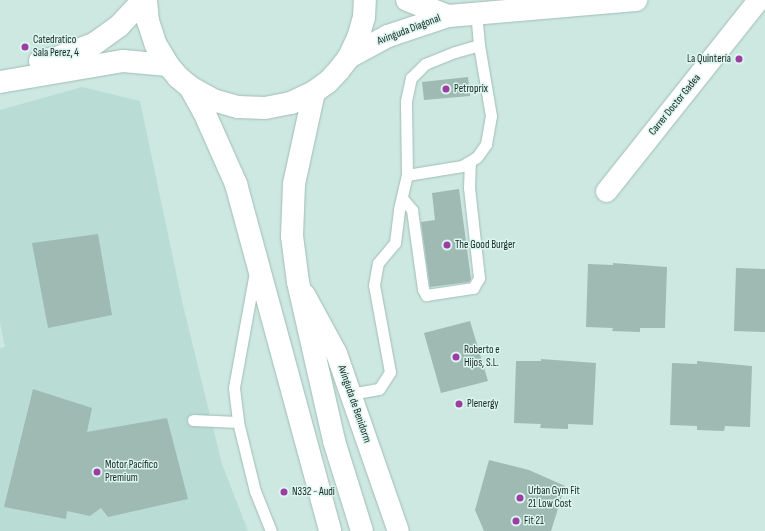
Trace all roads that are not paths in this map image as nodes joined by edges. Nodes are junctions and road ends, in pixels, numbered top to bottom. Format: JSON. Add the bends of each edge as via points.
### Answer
{"nodes":[{"id":1,"x":143,"y":0,"type":"edge"},
{"id":2,"x":146,"y":0,"type":"edge"},
{"id":3,"x":365,"y":0,"type":"edge"},
{"id":4,"x":407,"y":0,"type":"edge"},
{"id":5,"x":636,"y":0,"type":"edge"},
{"id":6,"x":758,"y":0,"type":"edge"},
{"id":7,"x":476,"y":13,"type":"junction"},
{"id":8,"x":448,"y":16,"type":"junction"},
{"id":9,"x":479,"y":45,"type":"junction"},
{"id":10,"x":349,"y":57,"type":"junction"},
{"id":11,"x":168,"y":66,"type":"junction"},
{"id":12,"x":0,"y":67,"type":"edge"},
{"id":13,"x":0,"y":82,"type":"edge"},
{"id":14,"x":190,"y":87,"type":"junction"},
{"id":15,"x":314,"y":92,"type":"junction"},
{"id":16,"x":470,"y":162,"type":"junction"},
{"id":17,"x":407,"y":175,"type":"junction"},
{"id":18,"x":606,"y":191,"type":"dead end"},
{"id":19,"x":402,"y":198,"type":"junction"},
{"id":20,"x":257,"y":263,"type":"junction"},
{"id":21,"x":298,"y":282,"type":"junction"},
{"id":22,"x":350,"y":394,"type":"junction"},
{"id":23,"x":193,"y":420,"type":"dead end"},
{"id":24,"x":238,"y":422,"type":"junction"},
{"id":25,"x":272,"y":531,"type":"edge"},
{"id":26,"x":330,"y":531,"type":"edge"},
{"id":27,"x":362,"y":531,"type":"edge"},
{"id":28,"x":398,"y":531,"type":"edge"}],
"edges":[{"from":1,"to":12,"type":"main road","via":[[120,26],[94,44],[56,58]]},
{"from":2,"to":11,"type":"main road","via":[[148,21],[156,45]]},
{"from":3,"to":10,"type":"main road","via":[[364,17]]},
{"from":4,"to":8,"type":"main road","name":"Avinguda Diagonal"},
{"from":5,"to":7,"type":"main road","name":"Avinguda Diagonal"},
{"from":6,"to":18,"type":"street","name":"Carrer Doctor Gadea"},
{"from":7,"to":8,"type":"main road","name":"Avinguda Diagonal"},
{"from":7,"to":9,"type":"lane"},
{"from":8,"to":10,"type":"main road","name":"Avinguda Diagonal","via":[[388,36]]},
{"from":9,"to":16,"type":"lane","via":[[491,116],[486,144]]},
{"from":9,"to":17,"type":"lane","via":[[425,64],[411,78],[406,101]]},
{"from":10,"to":15,"type":"main road","via":[[328,82]]},
{"from":11,"to":13,"type":"main road","via":[[123,60]]},
{"from":11,"to":14,"type":"main road"},
{"from":14,"to":15,"type":"main road","via":[[213,100],[238,107],[258,108],[291,103]]},
{"from":14,"to":20,"type":"main road","via":[[236,184]]},
{"from":15,"to":21,"type":"main road","via":[[292,197],[292,236]]},
{"from":16,"to":17,"type":"lane","via":[[462,166]]},
{"from":16,"to":19,"type":"lane","via":[[469,188],[479,278],[472,288],[426,295],[412,210]]},
{"from":17,"to":19,"type":"lane"},
{"from":19,"to":22,"type":"lane","via":[[395,243],[378,263],[374,285],[390,372],[379,389]]},
{"from":20,"to":24,"type":"lane","via":[[234,388]]},
{"from":20,"to":26,"type":"main road"},
{"from":21,"to":22,"type":"street","name":"Avinguda de Benidorm","via":[[336,353]]},
{"from":21,"to":27,"type":"main road","via":[[334,441]]},
{"from":22,"to":28,"type":"street","name":"Avinguda de Benidorm"},
{"from":23,"to":24,"type":"lane"},
{"from":24,"to":25,"type":"lane","via":[[255,491]]}]}
